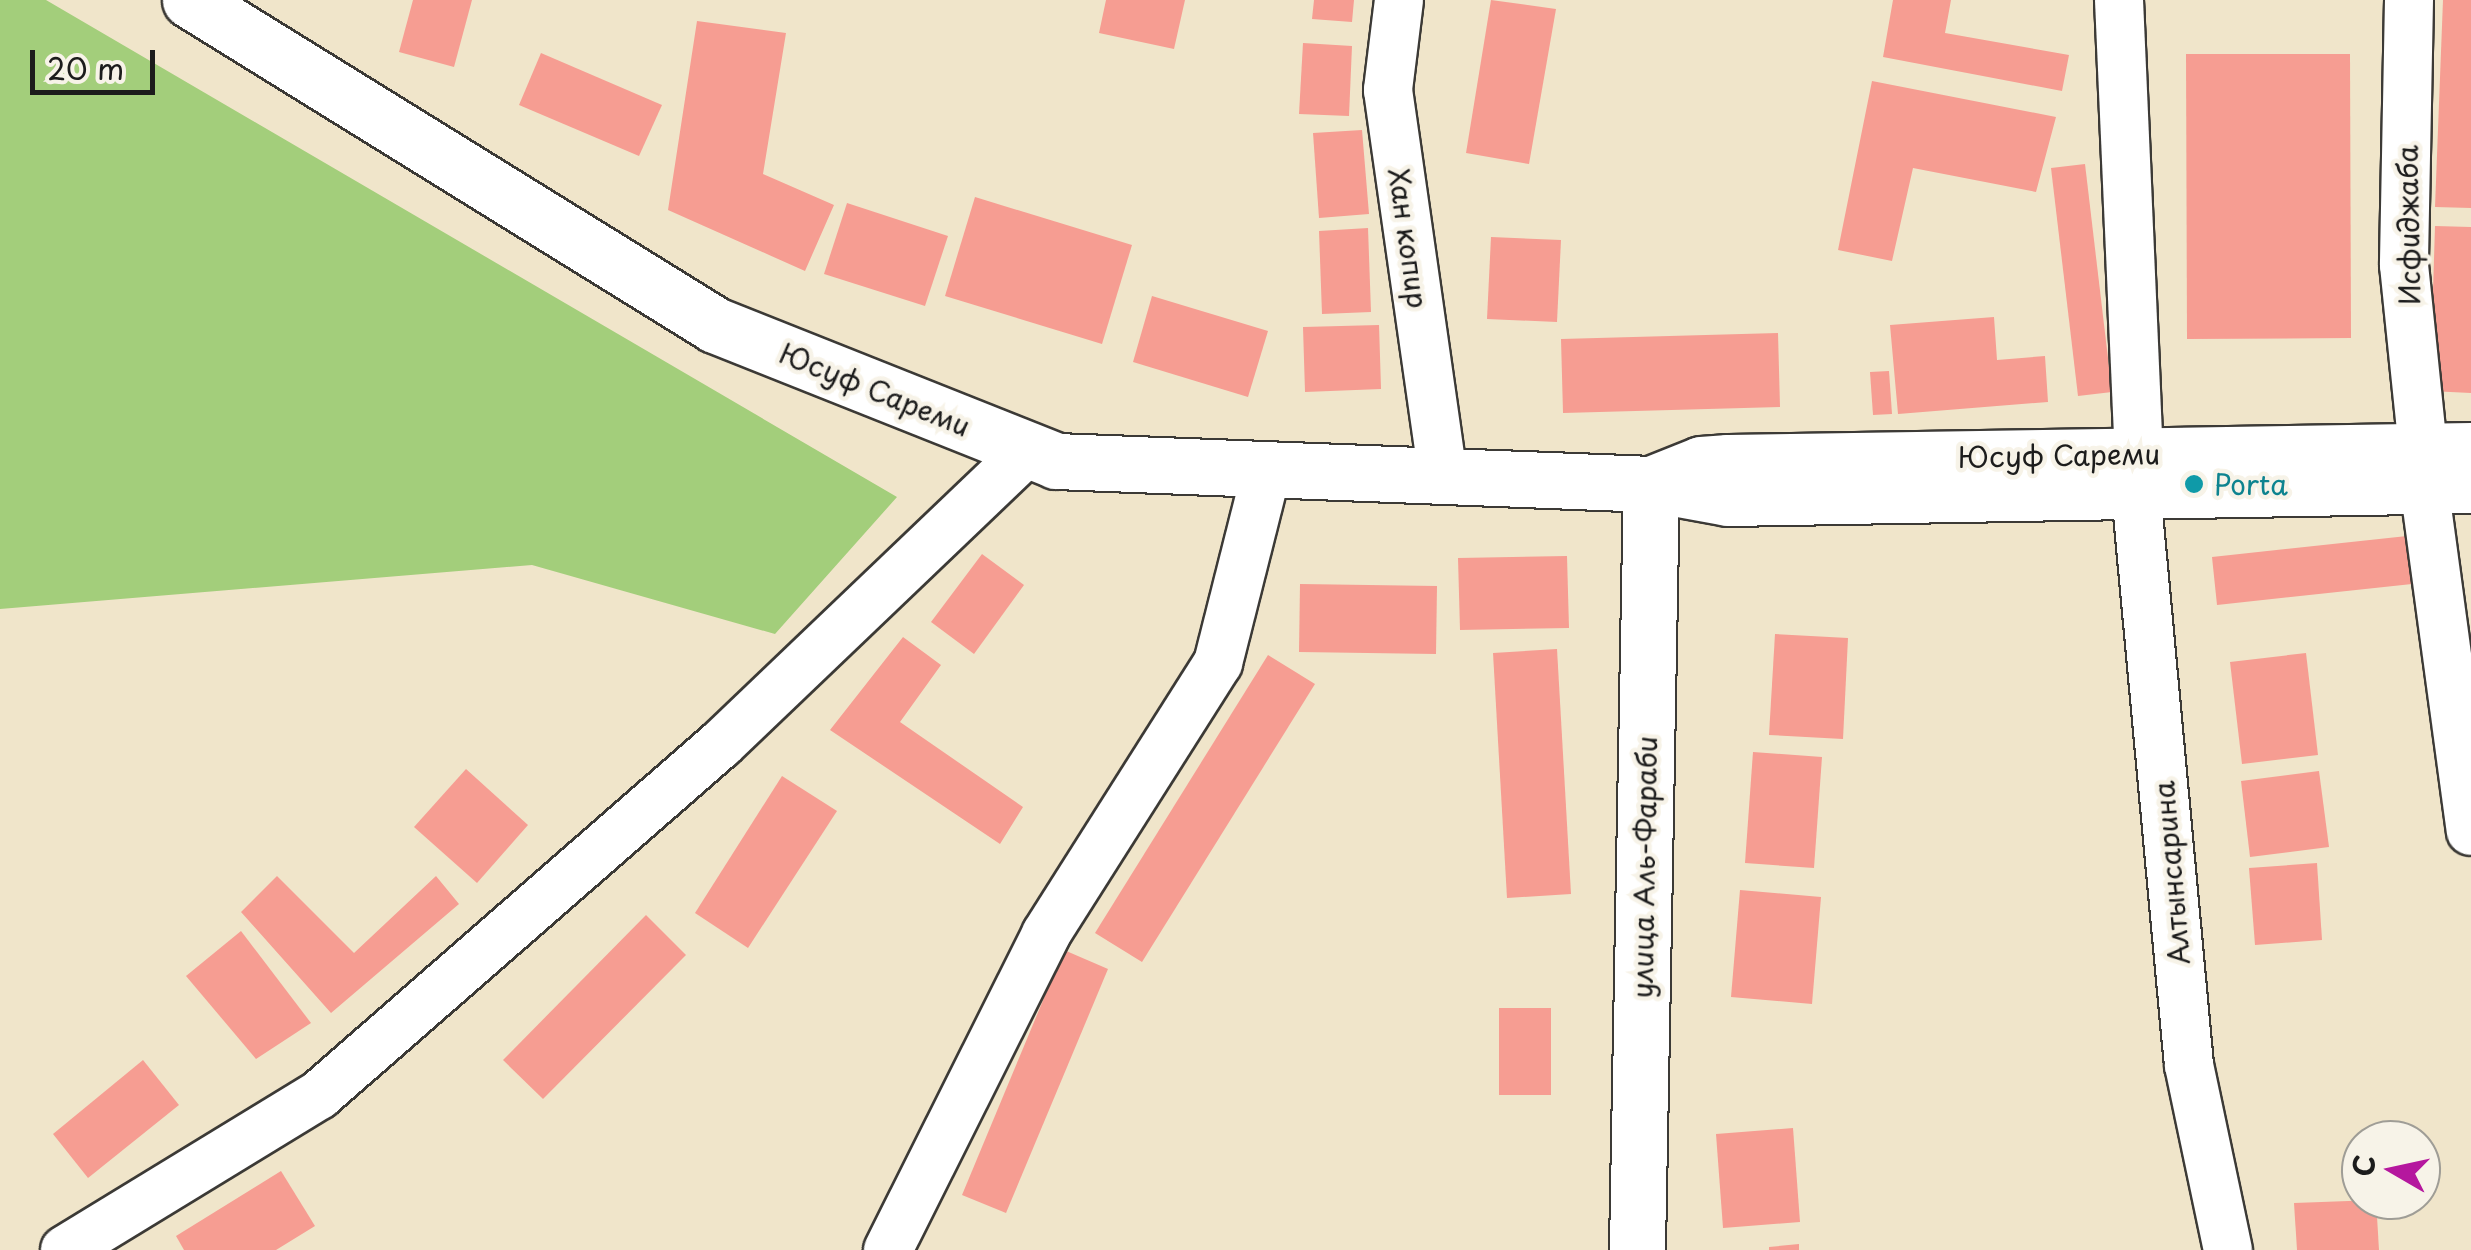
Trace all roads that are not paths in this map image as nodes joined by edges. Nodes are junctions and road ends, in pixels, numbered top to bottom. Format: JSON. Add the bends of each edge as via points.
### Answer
{"nodes":[{"id":1,"x":190,"y":0,"type":"edge"},
{"id":2,"x":1400,"y":0,"type":"edge"},
{"id":3,"x":2119,"y":0,"type":"edge"},
{"id":4,"x":2409,"y":0,"type":"edge"},
{"id":5,"x":1029,"y":450,"type":"junction"},
{"id":6,"x":2447,"y":468,"type":"edge"},
{"id":7,"x":1267,"y":469,"type":"junction"},
{"id":8,"x":2138,"y":472,"type":"junction"},
{"id":9,"x":1443,"y":476,"type":"junction"},
{"id":10,"x":1650,"y":484,"type":"junction"},
{"id":11,"x":2471,"y":831,"type":"edge"},
{"id":12,"x":65,"y":1250,"type":"edge"},
{"id":13,"x":888,"y":1250,"type":"edge"},
{"id":14,"x":1638,"y":1250,"type":"edge"},
{"id":15,"x":2228,"y":1250,"type":"edge"}],
"edges":[{"from":1,"to":5,"type":"main road","name":"Юсуф Сареми","via":[[716,325]]},
{"from":2,"to":9,"type":"street","name":"Хан копир","via":[[1388,90]]},
{"from":3,"to":8,"type":"street","name":"Алтынсарина"},
{"from":4,"to":6,"type":"street","name":"Исфиджаба","via":[[2404,265]]},
{"from":5,"to":7,"type":"main road","name":"Юсуф Сареми","via":[[1056,460]]},
{"from":5,"to":12,"type":"street","via":[[721,744],[319,1094]]},
{"from":6,"to":8,"type":"main road","name":"Юсуф Сареми"},
{"from":6,"to":11,"type":"street","name":"Исфиджаба"},
{"from":7,"to":9,"type":"main road","name":"Юсуф Сареми"},
{"from":7,"to":13,"type":"street","via":[[1218,663],[1046,934]]},
{"from":8,"to":10,"type":"main road","name":"Юсуф Сареми","via":[[1728,462],[1701,464]]},
{"from":8,"to":15,"type":"street","name":"Алтынсарина","via":[[2188,1065]]},
{"from":9,"to":10,"type":"main road","name":"Юсуф Сареми"},
{"from":10,"to":14,"type":"main road","name":"улица Аль-Фараби"}]}
